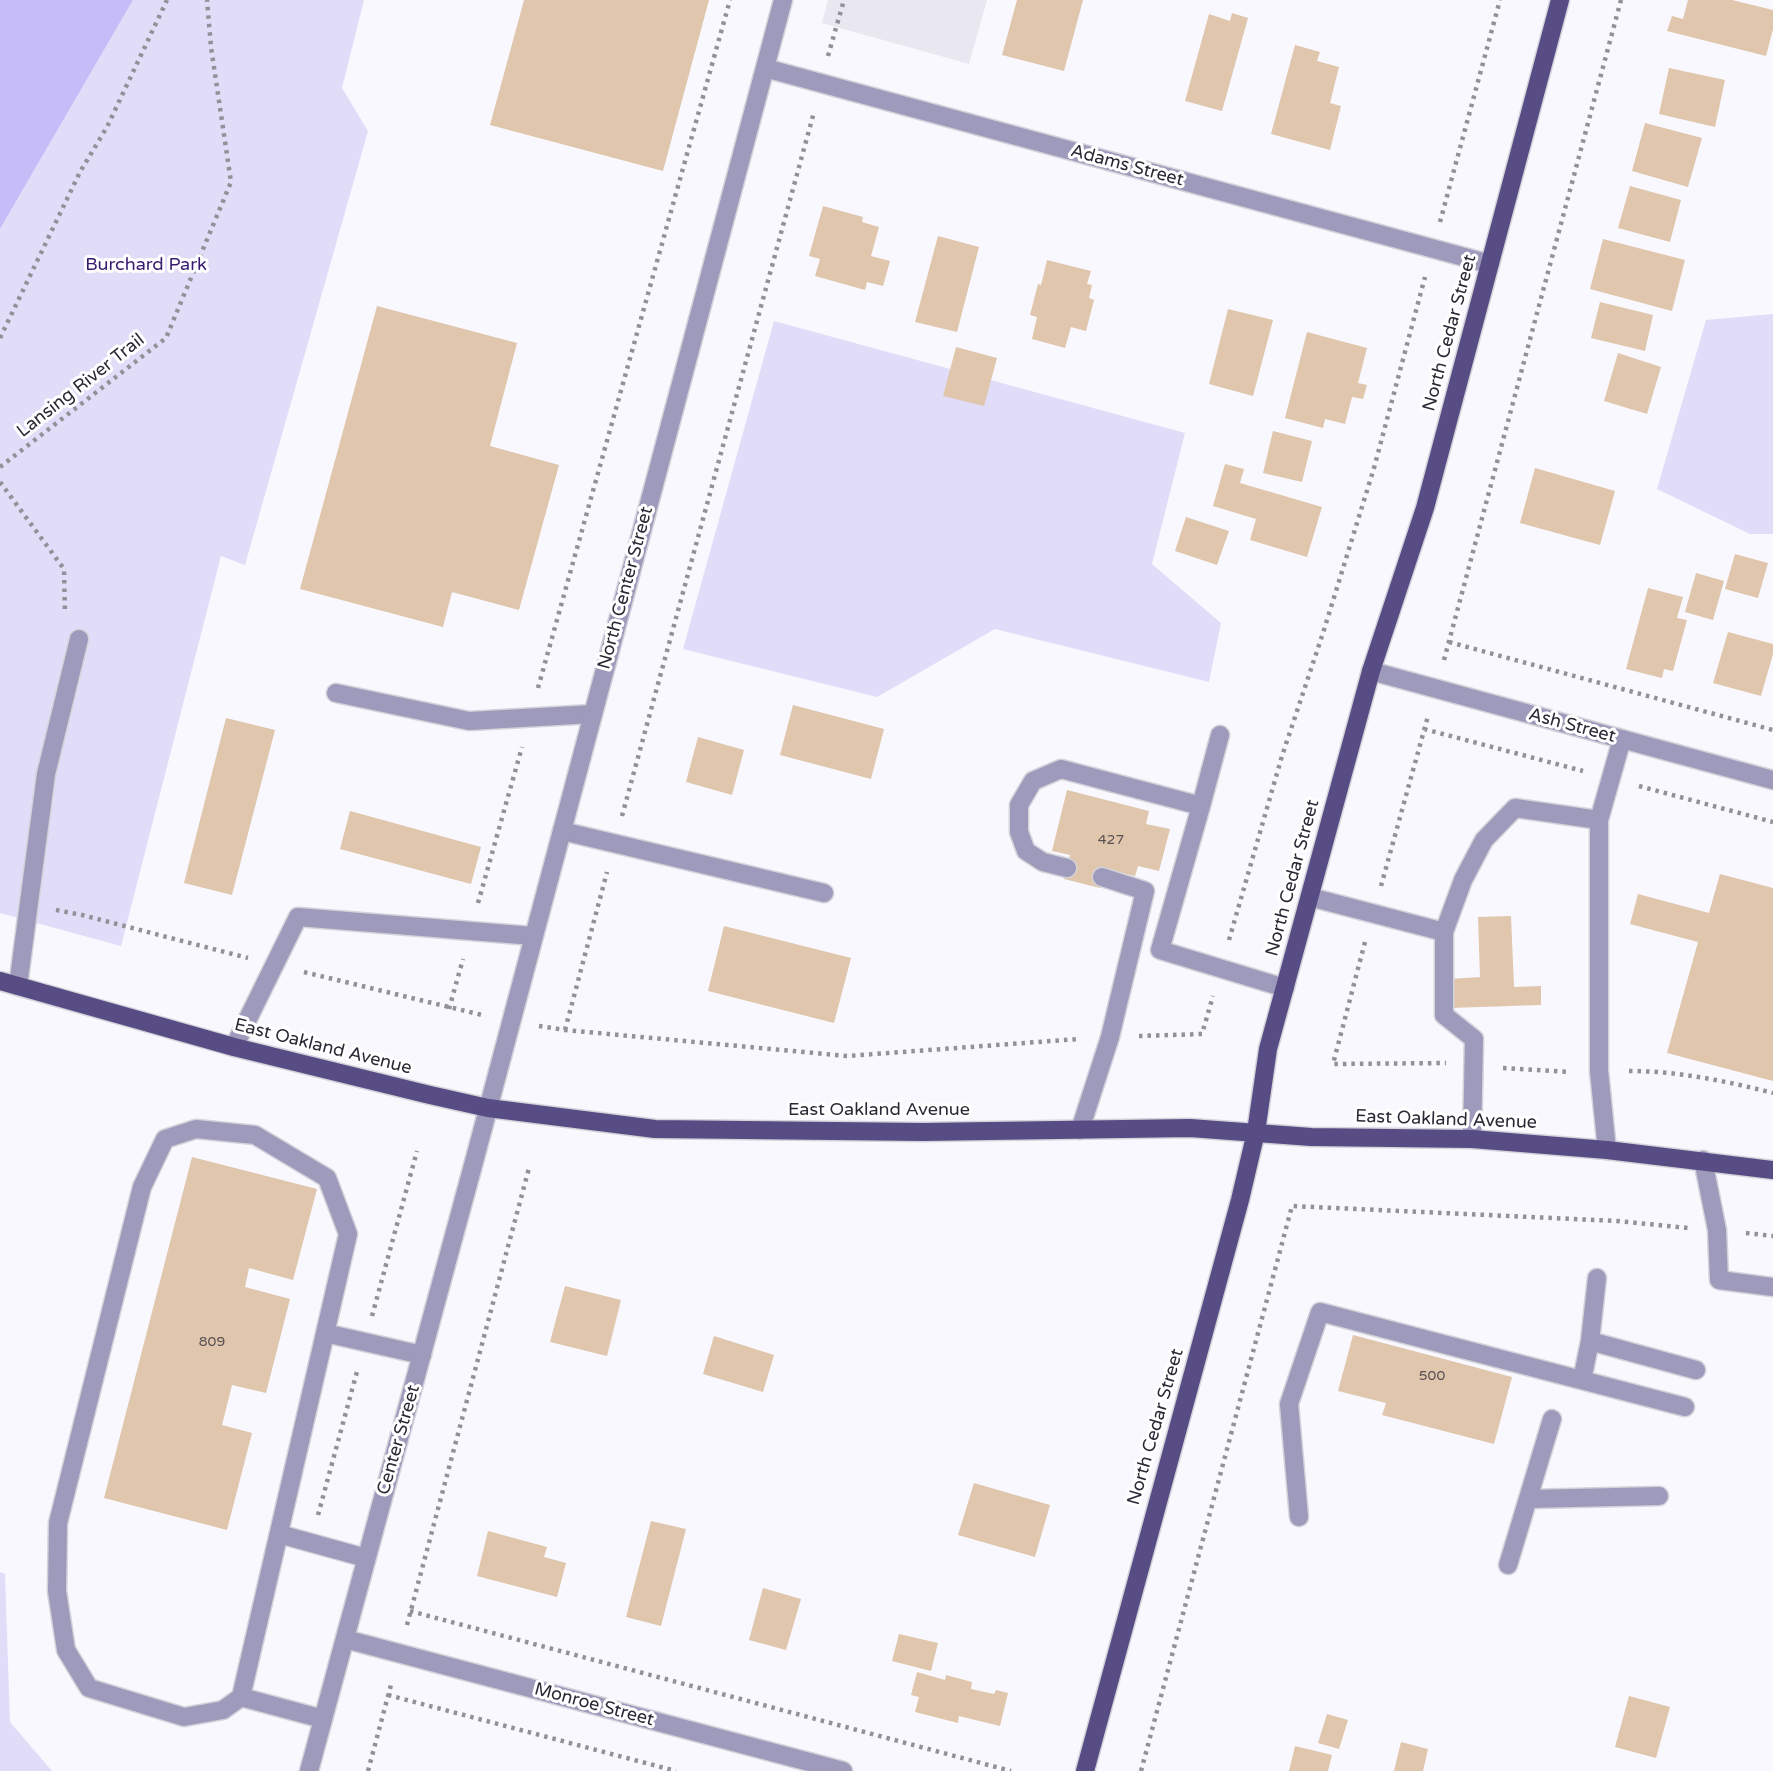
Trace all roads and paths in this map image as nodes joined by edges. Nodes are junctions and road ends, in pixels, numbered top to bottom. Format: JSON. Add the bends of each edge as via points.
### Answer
{"nodes":[{"id":1,"x":167,"y":0,"type":"edge"},
{"id":2,"x":207,"y":0,"type":"edge"},
{"id":3,"x":730,"y":0,"type":"edge"},
{"id":4,"x":783,"y":0,"type":"edge"},
{"id":5,"x":844,"y":0,"type":"edge"},
{"id":6,"x":1500,"y":0,"type":"edge"},
{"id":7,"x":1560,"y":0,"type":"edge"},
{"id":8,"x":1621,"y":0,"type":"edge"},
{"id":9,"x":765,"y":68,"type":"junction"},
{"id":10,"x":821,"y":83,"type":"junction"},
{"id":11,"x":1433,"y":248,"type":"junction"},
{"id":12,"x":1490,"y":264,"type":"junction"},
{"id":13,"x":0,"y":338,"type":"edge"},
{"id":14,"x":0,"y":467,"type":"edge"},
{"id":15,"x":0,"y":482,"type":"edge"},
{"id":16,"x":79,"y":639,"type":"joint"},
{"id":17,"x":1449,"y":642,"type":"junction"},
{"id":18,"x":1371,"y":671,"type":"junction"},
{"id":19,"x":1436,"y":689,"type":"junction"},
{"id":20,"x":336,"y":693,"type":"dead end"},
{"id":21,"x":593,"y":714,"type":"junction"},
{"id":22,"x":530,"y":718,"type":"junction"},
{"id":23,"x":1773,"y":730,"type":"edge"},
{"id":24,"x":1220,"y":735,"type":"dead end"},
{"id":25,"x":1622,"y":739,"type":"junction"},
{"id":26,"x":1773,"y":780,"type":"edge"},
{"id":27,"x":1200,"y":806,"type":"junction"},
{"id":28,"x":1599,"y":820,"type":"junction"},
{"id":29,"x":562,"y":831,"type":"junction"},
{"id":30,"x":615,"y":844,"type":"junction"},
{"id":31,"x":1067,"y":868,"type":"dead end"},
{"id":32,"x":1102,"y":877,"type":"dead end"},
{"id":33,"x":824,"y":893,"type":"dead end"},
{"id":34,"x":1310,"y":897,"type":"junction"},
{"id":35,"x":28,"y":905,"type":"junction"},
{"id":36,"x":1373,"y":913,"type":"junction"},
{"id":37,"x":471,"y":931,"type":"junction"},
{"id":38,"x":1444,"y":932,"type":"junction"},
{"id":39,"x":533,"y":936,"type":"junction"},
{"id":40,"x":275,"y":965,"type":"junction"},
{"id":41,"x":1220,"y":968,"type":"junction"},
{"id":42,"x":9,"y":984,"type":"edge"},
{"id":43,"x":1284,"y":988,"type":"junction"},
{"id":44,"x":449,"y":1009,"type":"junction"},
{"id":45,"x":511,"y":1021,"type":"junction"},
{"id":46,"x":565,"y":1030,"type":"junction"},
{"id":47,"x":1110,"y":1037,"type":"junction"},
{"id":48,"x":234,"y":1047,"type":"junction"},
{"id":49,"x":1473,"y":1065,"type":"junction"},
{"id":50,"x":1599,"y":1071,"type":"junction"},
{"id":51,"x":1773,"y":1093,"type":"edge"},
{"id":52,"x":488,"y":1108,"type":"junction"},
{"id":53,"x":1080,"y":1130,"type":"junction"},
{"id":54,"x":1256,"y":1132,"type":"junction"},
{"id":55,"x":1472,"y":1139,"type":"junction"},
{"id":56,"x":1607,"y":1150,"type":"junction"},
{"id":57,"x":417,"y":1151,"type":"dead end"},
{"id":58,"x":1703,"y":1160,"type":"junction"},
{"id":59,"x":528,"y":1168,"type":"dead end"},
{"id":60,"x":1773,"y":1170,"type":"edge"},
{"id":61,"x":1717,"y":1230,"type":"junction"},
{"id":62,"x":1773,"y":1236,"type":"edge"},
{"id":63,"x":1597,"y":1278,"type":"dead end"},
{"id":64,"x":1773,"y":1287,"type":"edge"},
{"id":65,"x":325,"y":1333,"type":"junction"},
{"id":66,"x":1590,"y":1341,"type":"junction"},
{"id":67,"x":365,"y":1342,"type":"junction"},
{"id":68,"x":422,"y":1355,"type":"junction"},
{"id":69,"x":1696,"y":1370,"type":"dead end"},
{"id":70,"x":1582,"y":1380,"type":"junction"},
{"id":71,"x":1685,"y":1407,"type":"dead end"},
{"id":72,"x":1552,"y":1419,"type":"dead end"},
{"id":73,"x":1659,"y":1496,"type":"dead end"},
{"id":74,"x":1529,"y":1500,"type":"junction"},
{"id":75,"x":1299,"y":1517,"type":"dead end"},
{"id":76,"x":279,"y":1534,"type":"junction"},
{"id":77,"x":310,"y":1543,"type":"junction"},
{"id":78,"x":366,"y":1558,"type":"junction"},
{"id":79,"x":1508,"y":1565,"type":"dead end"},
{"id":80,"x":410,"y":1611,"type":"junction"},
{"id":81,"x":345,"y":1639,"type":"junction"},
{"id":82,"x":399,"y":1653,"type":"junction"},
{"id":83,"x":388,"y":1695,"type":"junction"},
{"id":84,"x":241,"y":1697,"type":"junction"},
{"id":85,"x":323,"y":1719,"type":"junction"},
{"id":86,"x":309,"y":1771,"type":"edge"},
{"id":87,"x":368,"y":1771,"type":"edge"},
{"id":88,"x":676,"y":1771,"type":"edge"},
{"id":89,"x":843,"y":1771,"type":"edge"},
{"id":90,"x":1011,"y":1771,"type":"edge"},
{"id":91,"x":1085,"y":1771,"type":"edge"},
{"id":92,"x":1141,"y":1771,"type":"edge"}],
"edges":[{"from":1,"to":13,"type":"path"},
{"from":2,"to":14,"type":"path","name":"Lansing River Trail","via":[[231,182],[166,338]]},
{"from":3,"to":22,"type":"path"},
{"from":4,"to":9,"type":"street"},
{"from":5,"to":10,"type":"path"},
{"from":6,"to":11,"type":"path"},
{"from":7,"to":12,"type":"main road","name":"North Cedar Street"},
{"from":8,"to":17,"type":"path"},
{"from":9,"to":10,"type":"street","name":"Adams Street"},
{"from":9,"to":21,"type":"street","name":"North Center Street"},
{"from":10,"to":11,"type":"street","name":"Adams Street"},
{"from":10,"to":30,"type":"path"},
{"from":11,"to":12,"type":"street","name":"Adams Street"},
{"from":11,"to":41,"type":"path","via":[[1374,468]]},
{"from":12,"to":18,"type":"main road","name":"North Cedar Street","via":[[1425,508]]},
{"from":15,"to":16,"type":"path","via":[[64,569],[65,620]]},
{"from":16,"to":35,"type":"street","via":[[46,774]]},
{"from":17,"to":19,"type":"path"},
{"from":17,"to":23,"type":"path"},
{"from":18,"to":19,"type":"street","name":"Ash Street"},
{"from":18,"to":34,"type":"main road","name":"North Cedar Street"},
{"from":19,"to":25,"type":"street","name":"Ash Street"},
{"from":19,"to":36,"type":"path"},
{"from":20,"to":22,"type":"street","via":[[469,720]]},
{"from":21,"to":22,"type":"street"},
{"from":21,"to":29,"type":"street","name":"North Center Street"},
{"from":22,"to":37,"type":"path"},
{"from":24,"to":27,"type":"street"},
{"from":25,"to":26,"type":"street","name":"Ash Street"},
{"from":25,"to":28,"type":"street"},
{"from":27,"to":31,"type":"street","via":[[1061,769],[1032,781],[1019,805],[1019,832],[1026,851],[1043,862]]},
{"from":27,"to":41,"type":"street","via":[[1160,950]]},
{"from":28,"to":38,"type":"street","via":[[1515,808],[1484,840]]},
{"from":28,"to":50,"type":"street"},
{"from":29,"to":30,"type":"street"},
{"from":29,"to":39,"type":"street","name":"North Center Street"},
{"from":30,"to":33,"type":"street"},
{"from":30,"to":46,"type":"path"},
{"from":32,"to":47,"type":"street","via":[[1145,891]]},
{"from":34,"to":36,"type":"street"},
{"from":34,"to":43,"type":"main road","name":"North Cedar Street"},
{"from":35,"to":40,"type":"path"},
{"from":35,"to":42,"type":"street"},
{"from":36,"to":38,"type":"street"},
{"from":36,"to":49,"type":"path","via":[[1333,1064]]},
{"from":37,"to":39,"type":"street"},
{"from":37,"to":40,"type":"street","via":[[298,917]]},
{"from":37,"to":44,"type":"path"},
{"from":38,"to":49,"type":"street","via":[[1444,1015],[1474,1040]]},
{"from":39,"to":45,"type":"street","name":"North Center Street"},
{"from":40,"to":44,"type":"path"},
{"from":40,"to":48,"type":"street"},
{"from":41,"to":43,"type":"street"},
{"from":41,"to":47,"type":"path","via":[[1202,1034]]},
{"from":42,"to":48,"type":"main road","name":"East Oakland Avenue"},
{"from":43,"to":54,"type":"main road","name":"North Cedar Street","via":[[1268,1049]]},
{"from":44,"to":45,"type":"path"},
{"from":45,"to":46,"type":"path"},
{"from":45,"to":52,"type":"street","name":"North Center Street"},
{"from":46,"to":47,"type":"path","via":[[847,1056]]},
{"from":47,"to":53,"type":"street"},
{"from":48,"to":52,"type":"main road","name":"East Oakland Avenue"},
{"from":49,"to":50,"type":"path"},
{"from":49,"to":55,"type":"street"},
{"from":50,"to":51,"type":"path","via":[[1658,1071]]},
{"from":50,"to":56,"type":"street"},
{"from":52,"to":53,"type":"main road","name":"East Oakland Avenue","via":[[655,1129]]},
{"from":52,"to":68,"type":"street","name":"Center Street"},
{"from":53,"to":54,"type":"main road","name":"East Oakland Avenue"},
{"from":54,"to":55,"type":"main road","name":"East Oakland Avenue"},
{"from":54,"to":91,"type":"main road","name":"North Cedar Street","via":[[1219,1284]]},
{"from":55,"to":56,"type":"main road","name":"East Oakland Avenue"},
{"from":56,"to":58,"type":"main road","name":"East Oakland Avenue"},
{"from":57,"to":67,"type":"path"},
{"from":58,"to":60,"type":"main road","name":"East Oakland Avenue"},
{"from":58,"to":61,"type":"street"},
{"from":59,"to":80,"type":"path"},
{"from":61,"to":62,"type":"path"},
{"from":61,"to":64,"type":"street","via":[[1719,1280]]},
{"from":61,"to":92,"type":"path","via":[[1292,1206]]},
{"from":63,"to":66,"type":"street"},
{"from":65,"to":67,"type":"street"},
{"from":65,"to":76,"type":"street"},
{"from":65,"to":84,"type":"street","via":[[348,1234],[327,1178],[255,1135],[196,1129],[165,1139],[142,1187],[58,1523],[57,1591],[66,1650],[89,1688],[184,1717],[223,1710]]},
{"from":66,"to":69,"type":"street"},
{"from":66,"to":70,"type":"street"},
{"from":67,"to":68,"type":"street"},
{"from":67,"to":77,"type":"path"},
{"from":68,"to":78,"type":"street","name":"Center Street"},
{"from":70,"to":71,"type":"street"},
{"from":70,"to":75,"type":"street","via":[[1320,1312],[1289,1404]]},
{"from":72,"to":74,"type":"street"},
{"from":73,"to":74,"type":"street"},
{"from":74,"to":79,"type":"street"},
{"from":76,"to":77,"type":"street"},
{"from":76,"to":84,"type":"street"},
{"from":77,"to":78,"type":"street"},
{"from":78,"to":81,"type":"street","name":"Center Street"},
{"from":80,"to":82,"type":"path"},
{"from":80,"to":90,"type":"path"},
{"from":81,"to":82,"type":"street","name":"Monroe Street"},
{"from":81,"to":85,"type":"street","name":"Center Street"},
{"from":82,"to":83,"type":"path"},
{"from":82,"to":89,"type":"street","name":"Monroe Street"},
{"from":83,"to":87,"type":"path"},
{"from":83,"to":88,"type":"path"},
{"from":84,"to":85,"type":"street"},
{"from":85,"to":86,"type":"street","name":"Center Street"}]}
